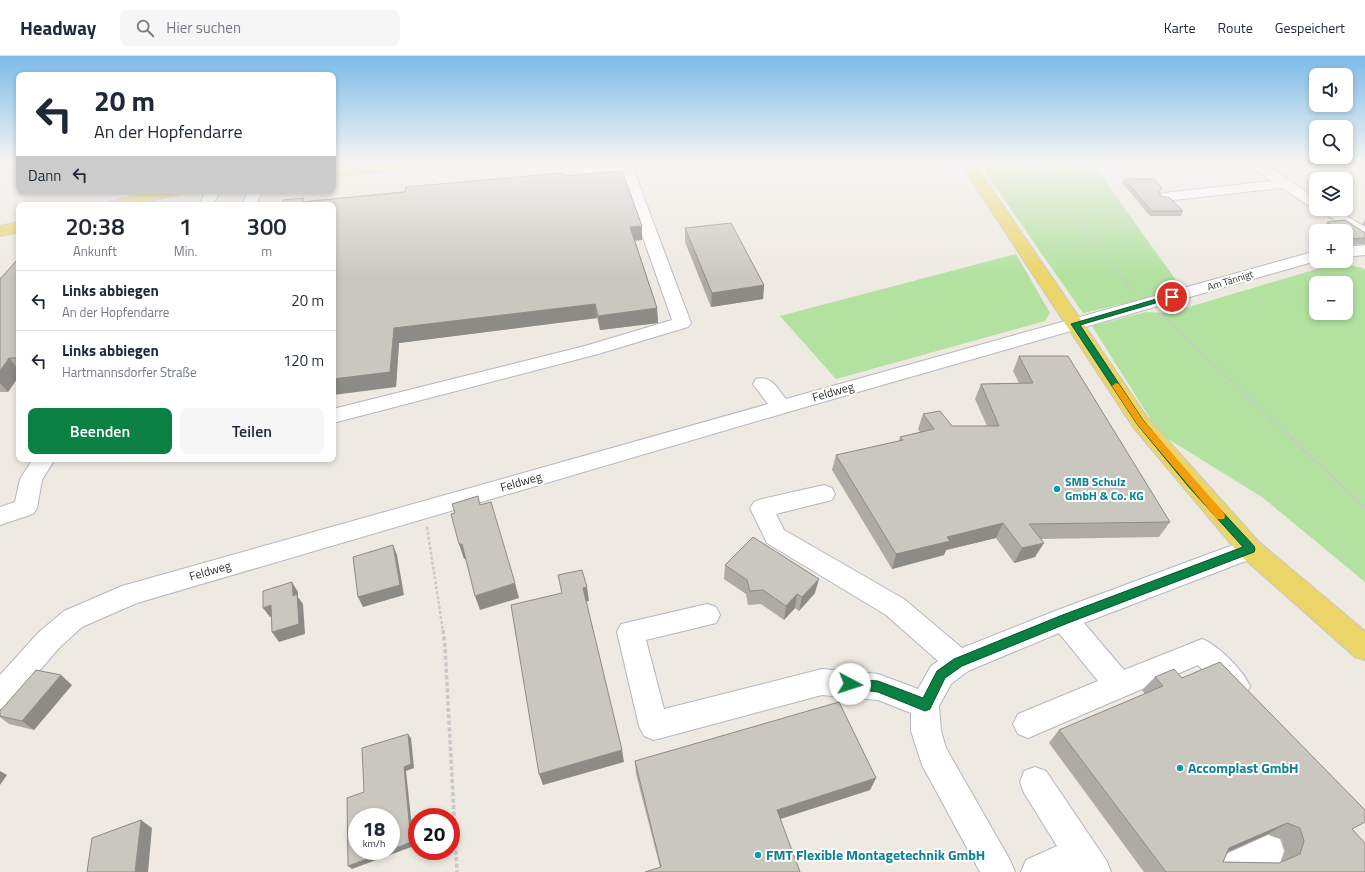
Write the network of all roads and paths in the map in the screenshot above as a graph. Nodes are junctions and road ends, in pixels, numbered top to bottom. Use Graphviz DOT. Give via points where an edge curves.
graph roads {
  1 [pos="637,201"];
  2 [pos="993,201"];
  3 [pos="1067,201"];
  4 [pos="1336,216"];
  5 [pos="16,227"];
  6 [pos="0,231"];
  7 [pos="1365,234"];
  8 [pos="1365,250"];
  9 [pos="1353,251"];
  10 [pos="1309,258"];
  11 [pos="1143,305"];
  12 [pos="1075,324"];
  13 [pos="763,384"];
  14 [pos="781,407"];
  15 [pos="336,415"];
  16 [pos="42,462"];
  17 [pos="824,494"];
  18 [pos="1365,508"];
  19 [pos="424,509"];
  20 [pos="0,516"];
  21 [pos="1250,549"];
  22 [pos="707,615"];
  23 [pos="1064,620"];
  24 [pos="1365,648"];
  25 [pos="958,662"];
  26 [pos="1119,685"];
  27 [pos="0,696"];
  28 [pos="1252,702"];
  29 [pos="925,705"];
  30 [pos="1028,724"];
  31 [pos="1035,782"];
  32 [pos="1268,851"];
  33 [pos="1087,863"];
  34 [pos="456,872"];
  35 [pos="998,872"];
  36 [pos="1038,872"];
  37 [pos="1225,872"];
  1 -- 15 [label="street" via="682,323 590,350"];
  2 -- 12 [label="main road"];
  3 -- 11 [label="path" via="1084,229"];
  4 -- 7 [label="street"];
  5 -- 6 [label="main road"];
  8 -- 9 [label="street"];
  10 -- 11 [label="street, Am Tännigt"];
  11 -- 12 [label="street, Am Tännigt"];
  11 -- 18 [label="path" via="1166,318"];
  12 -- 14 [label="street, Feldweg"];
  12 -- 21 [label="main road" via="1140,422"];
  13 -- 14 [label="street"];
  14 -- 19 [label="street, Feldweg"];
  16 -- 20 [label="street" via="32,479 25,508"];
  17 -- 25 [label="street" via="762,508 775,536 895,607"];
  19 -- 27 [label="street, Feldweg" via="131,594 72,619 49,640"];
  19 -- 34 [label="path" via="445,646"];
  21 -- 23 [label="street"];
  21 -- 24 [label="main road"];
  22 -- 29 [label="street" via="630,632 654,726 822,682 878,687"];
  23 -- 25 [label="street"];
  23 -- 26 [label="street"];
  25 -- 29 [label="street" via="941,675"];
  26 -- 28 [label="street" via="1202,651"];
  26 -- 30 [label="street"];
  29 -- 35 [label="street" via="926,731 933,754"];
  31 -- 33 [label="street"];
  32 -- 37 [label="street"];
  33 -- 36 [label="street"];
}
